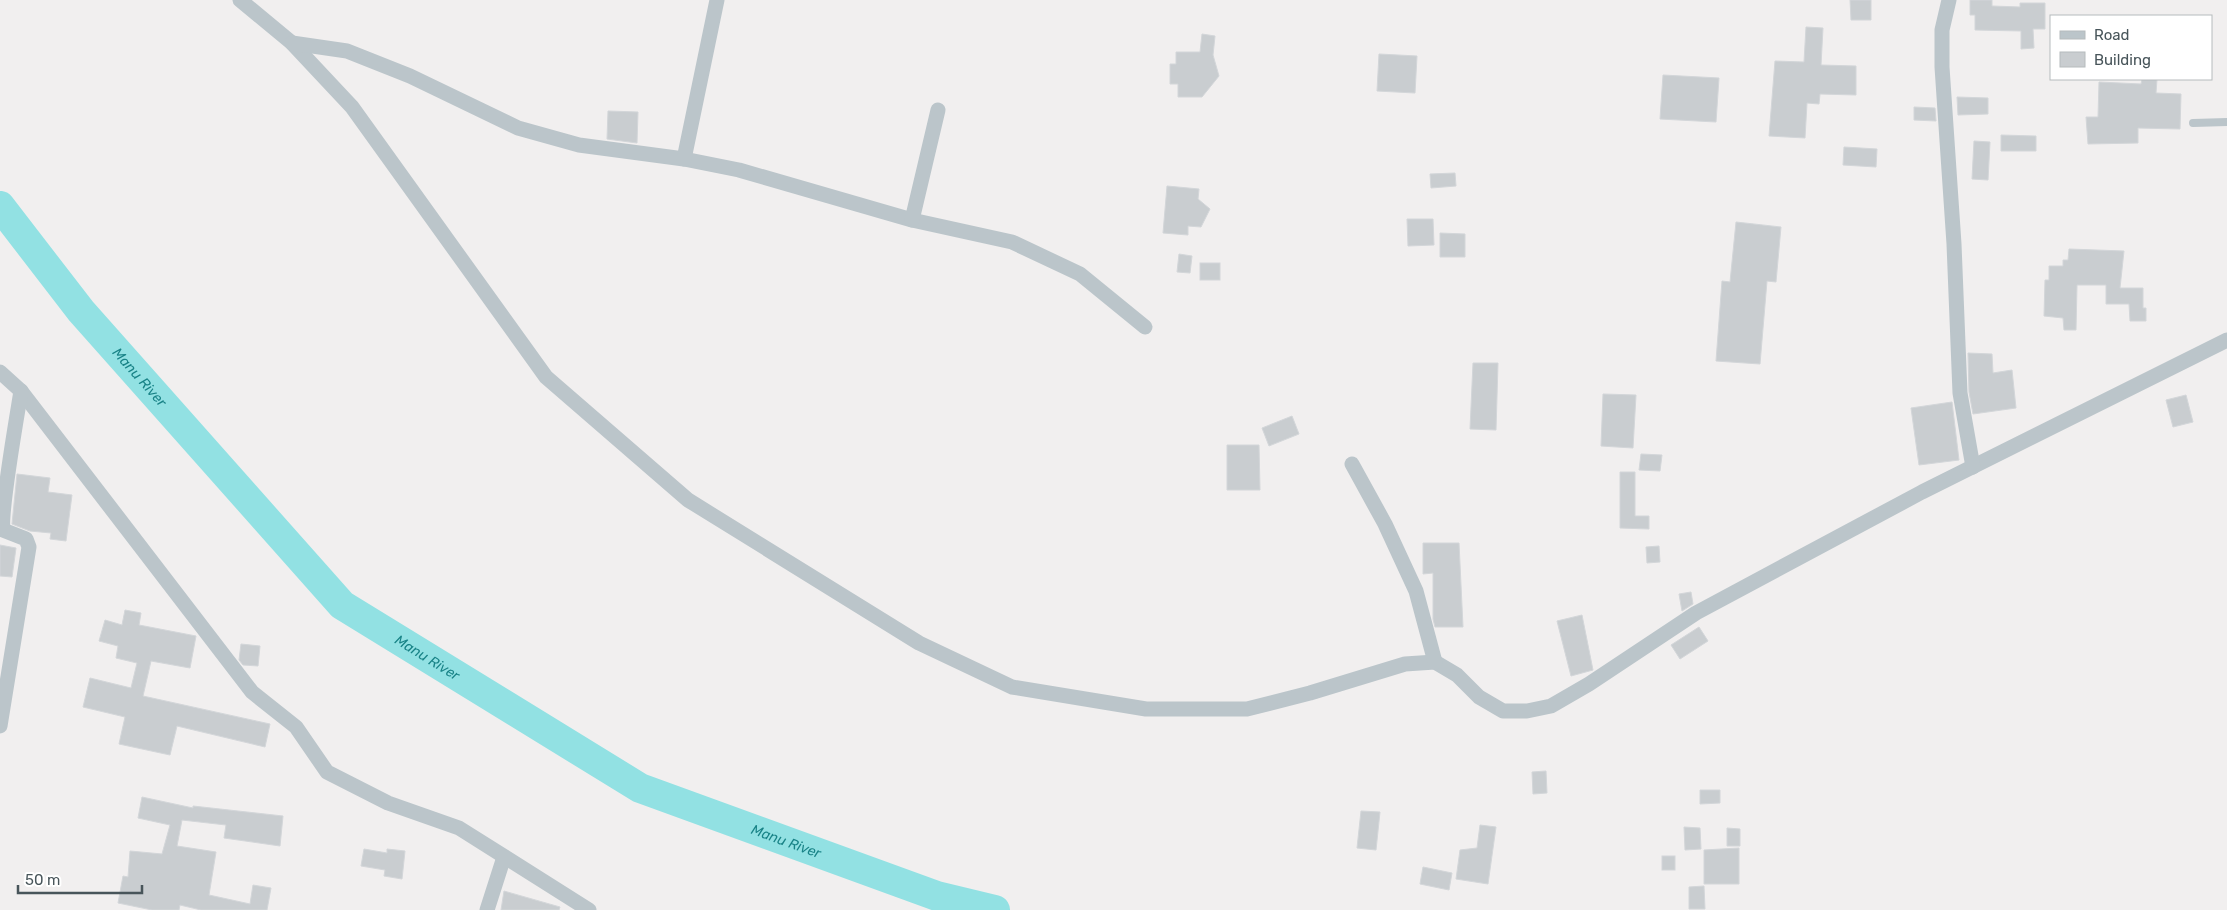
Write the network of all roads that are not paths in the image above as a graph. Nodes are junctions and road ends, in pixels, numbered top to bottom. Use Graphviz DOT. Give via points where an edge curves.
graph roads {
  1 [pos="240,0"];
  2 [pos="717,0"];
  3 [pos="1949,0"];
  4 [pos="292,43"];
  5 [pos="938,110"];
  6 [pos="2227,122"];
  7 [pos="2193,123"];
  8 [pos="684,159"];
  9 [pos="912,220"];
  10 [pos="1144,327"];
  11 [pos="2227,340"];
  12 [pos="0,372"];
  13 [pos="21,391"];
  14 [pos="1352,464"];
  15 [pos="1973,467"];
  16 [pos="1435,662"];
  17 [pos="0,726"];
  18 [pos="504,857"];
  19 [pos="487,910"];
  20 [pos="590,910"];
  1 -- 4 [label="street"];
  2 -- 8 [label="street"];
  3 -- 15 [label="street" via="1942,30 1942,67 1960,393"];
  4 -- 8 [label="street" via="347,51 410,76 518,128 579,145"];
  4 -- 16 [label="street" via="352,107 546,377 688,500 919,643 1012,687 1146,709 1247,709 1405,664"];
  5 -- 9 [label="street"];
  6 -- 7 [label="lane"];
  8 -- 9 [label="street" via="739,170"];
  9 -- 10 [label="street" via="1012,242 1080,274"];
  11 -- 15 [label="street"];
  12 -- 13 [label="street"];
  13 -- 17 [label="street" via="0,521 3,530 26,539 29,547"];
  13 -- 18 [label="street" via="252,692 296,727 327,772 388,803 459,828"];
  14 -- 16 [label="street" via="1416,591"];
  15 -- 16 [label="street" via="1696,613 1552,706 1504,711 1479,697 1457,675"];
  18 -- 19 [label="street"];
  18 -- 20 [label="street"];
}
